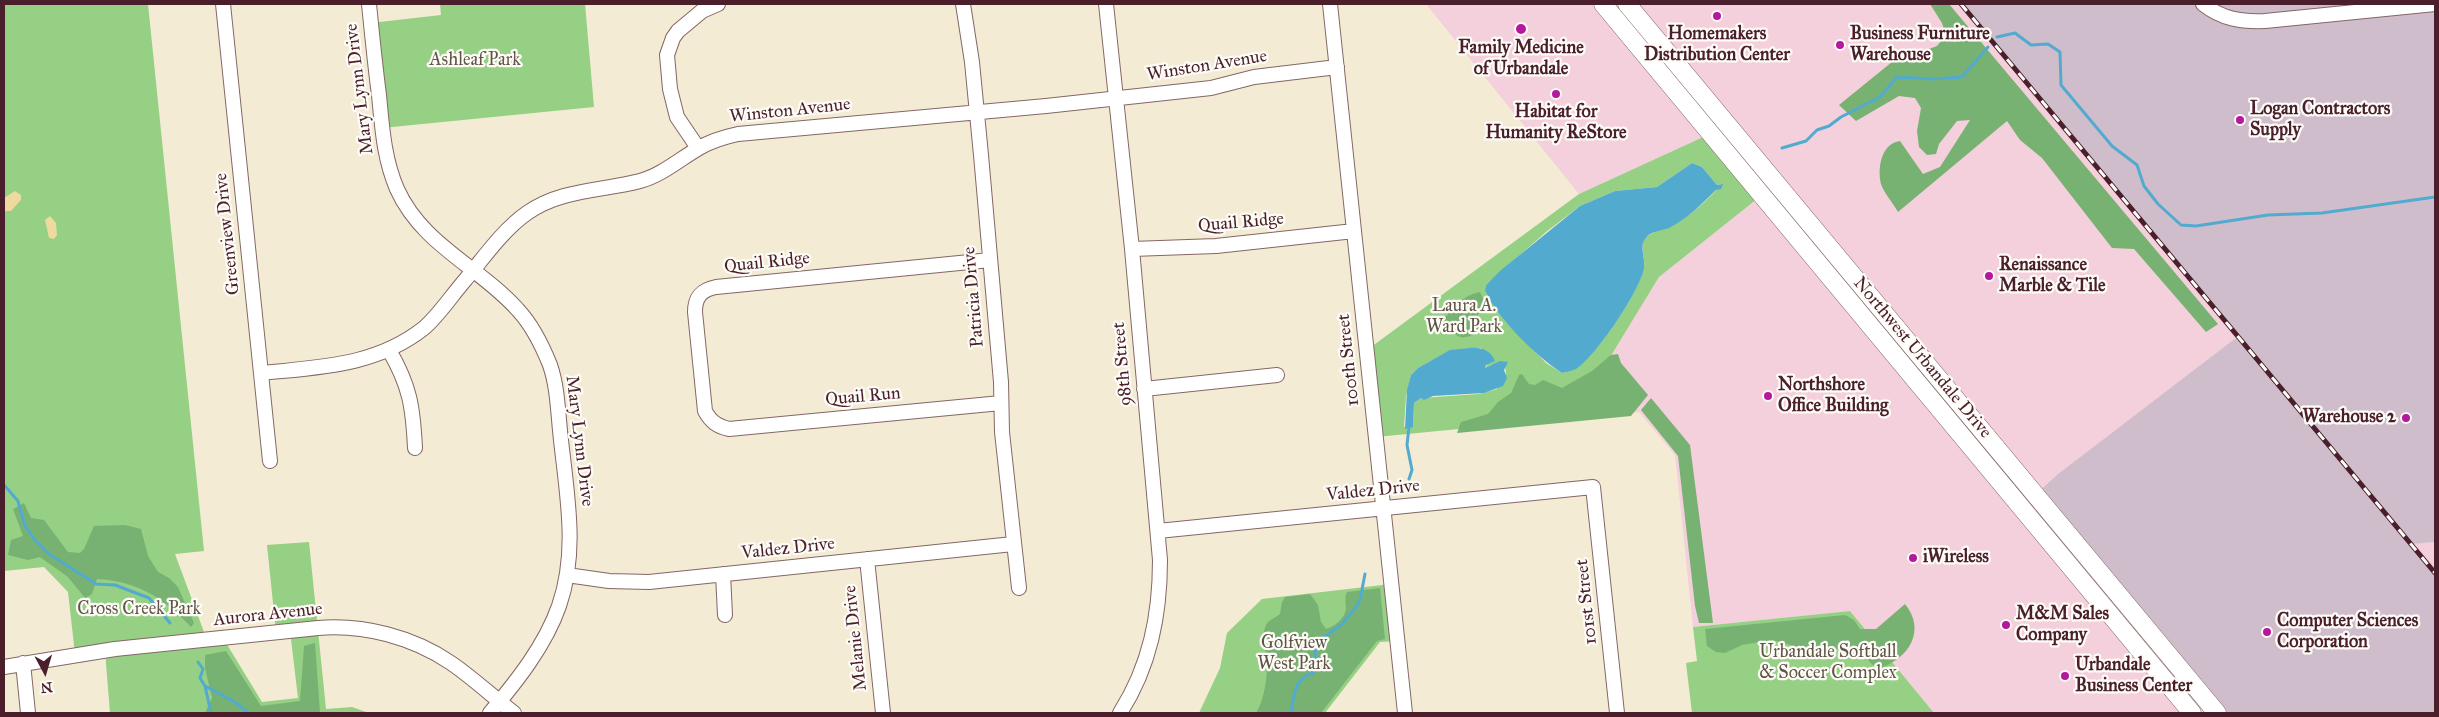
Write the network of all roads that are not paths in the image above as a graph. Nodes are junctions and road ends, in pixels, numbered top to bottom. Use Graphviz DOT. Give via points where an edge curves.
graph roads {
  1 [pos="223,4"];
  2 [pos="369,4"];
  3 [pos="718,4"];
  4 [pos="963,4"];
  5 [pos="1106,4"];
  6 [pos="1330,4"];
  7 [pos="1603,4"];
  8 [pos="1627,4"];
  9 [pos="2435,4"];
  10 [pos="2207,7"];
  11 [pos="1337,67"];
  12 [pos="1116,98"];
  13 [pos="977,112"];
  14 [pos="698,148"];
  15 [pos="1354,231"];
  16 [pos="1132,249"];
  17 [pos="990,260"];
  18 [pos="472,272"];
  19 [pos="389,350"];
  20 [pos="262,372"];
  21 [pos="1277,375"];
  22 [pos="1144,389"];
  23 [pos="1001,403"];
  24 [pos="729,429"];
  25 [pos="415,448"];
  26 [pos="270,460"];
  27 [pos="1593,487"];
  28 [pos="1383,508"];
  29 [pos="1158,531"];
  30 [pos="1013,544"];
  31 [pos="867,559"];
  32 [pos="723,574"];
  33 [pos="567,575"];
  34 [pos="1019,588"];
  35 [pos="725,615"];
  36 [pos="23,663"];
  37 [pos="4,667"];
  38 [pos="499,702"];
  39 [pos="28,713"];
  40 [pos="490,713"];
  41 [pos="514,713"];
  42 [pos="883,713"];
  43 [pos="1120,713"];
  44 [pos="1405,713"];
  45 [pos="1618,713"];
  46 [pos="2192,713"];
  47 [pos="2217,713"];
  1 -- 20 [label="street, Greenview Drive"];
  2 -- 18 [label="street, Mary Lynn Drive" via="385,152 398,190 415,218"];
  3 -- 14 [label="street" via="685,24 668,48 670,89 677,116"];
  4 -- 13 [label="street, Patricia Drive"];
  5 -- 12 [label="street, 98th Street"];
  6 -- 11 [label="street, 100th Street"];
  7 -- 46 [label="main road, Northwest Urbandale Drive"];
  8 -- 47 [label="main road, Northwest Urbandale Drive"];
  9 -- 10 [label="street" via="2243,22"];
  11 -- 12 [label="street, Winston Avenue" via="1254,77 1211,88"];
  11 -- 15 [label="street, 100th Street"];
  12 -- 13 [label="street, Winston Avenue"];
  12 -- 16 [label="street, 98th Street"];
  13 -- 14 [label="street, Winston Avenue" via="738,134 719,138"];
  13 -- 17 [label="street, Patricia Drive"];
  14 -- 18 [label="street, Winston Avenue" via="640,181 553,199 529,212 507,229"];
  15 -- 16 [label="street, Quail Ridge" via="1216,246"];
  15 -- 28 [label="street, 100th Street"];
  16 -- 22 [label="street, 98th Street"];
  17 -- 23 [label="street, Patricia Drive"];
  17 -- 24 [label="street, Quail Ridge" via="707,289 695,304 705,411 716,424"];
  18 -- 19 [label="street, Winston Avenue" via="425,327"];
  18 -- 33 [label="street, Mary Lynn Drive" via="518,310 537,336 550,366 570,523"];
  19 -- 20 [label="street, Winston Avenue" via="353,362"];
  19 -- 25 [label="street" via="407,386"];
  20 -- 26 [label="street, Greenview Drive"];
  21 -- 22 [label="street"];
  22 -- 29 [label="street, 98th Street"];
  23 -- 24 [label="street, Quail Run"];
  23 -- 30 [label="street, Patricia Drive"];
  27 -- 28 [label="street, Valdez Drive"];
  27 -- 45 [label="street, 101st Street"];
  28 -- 29 [label="street, Valdez Drive"];
  28 -- 44 [label="street, 100th Street"];
  29 -- 43 [label="street, 98th Street" via="1160,590 1155,628 1139,679"];
  30 -- 31 [label="street, Valdez Drive"];
  30 -- 34 [label="street, Patricia Drive"];
  31 -- 32 [label="street, Valdez Drive"];
  31 -- 42 [label="street, Melanie Drive"];
  32 -- 33 [label="street, Valdez Drive" via="649,582"];
  32 -- 35 [label="street"];
  33 -- 38 [label="street, Mary Lynn Drive" via="551,626"];
  36 -- 37 [label="street, Aurora Avenue"];
  36 -- 38 [label="street, Aurora Avenue" via="68,655 324,627 366,630 430,651 468,675"];
  36 -- 39 [label="street"];
  38 -- 40 [label="street, Mary Lynn Drive"];
  38 -- 41 [label="street, Aurora Avenue"];
}
